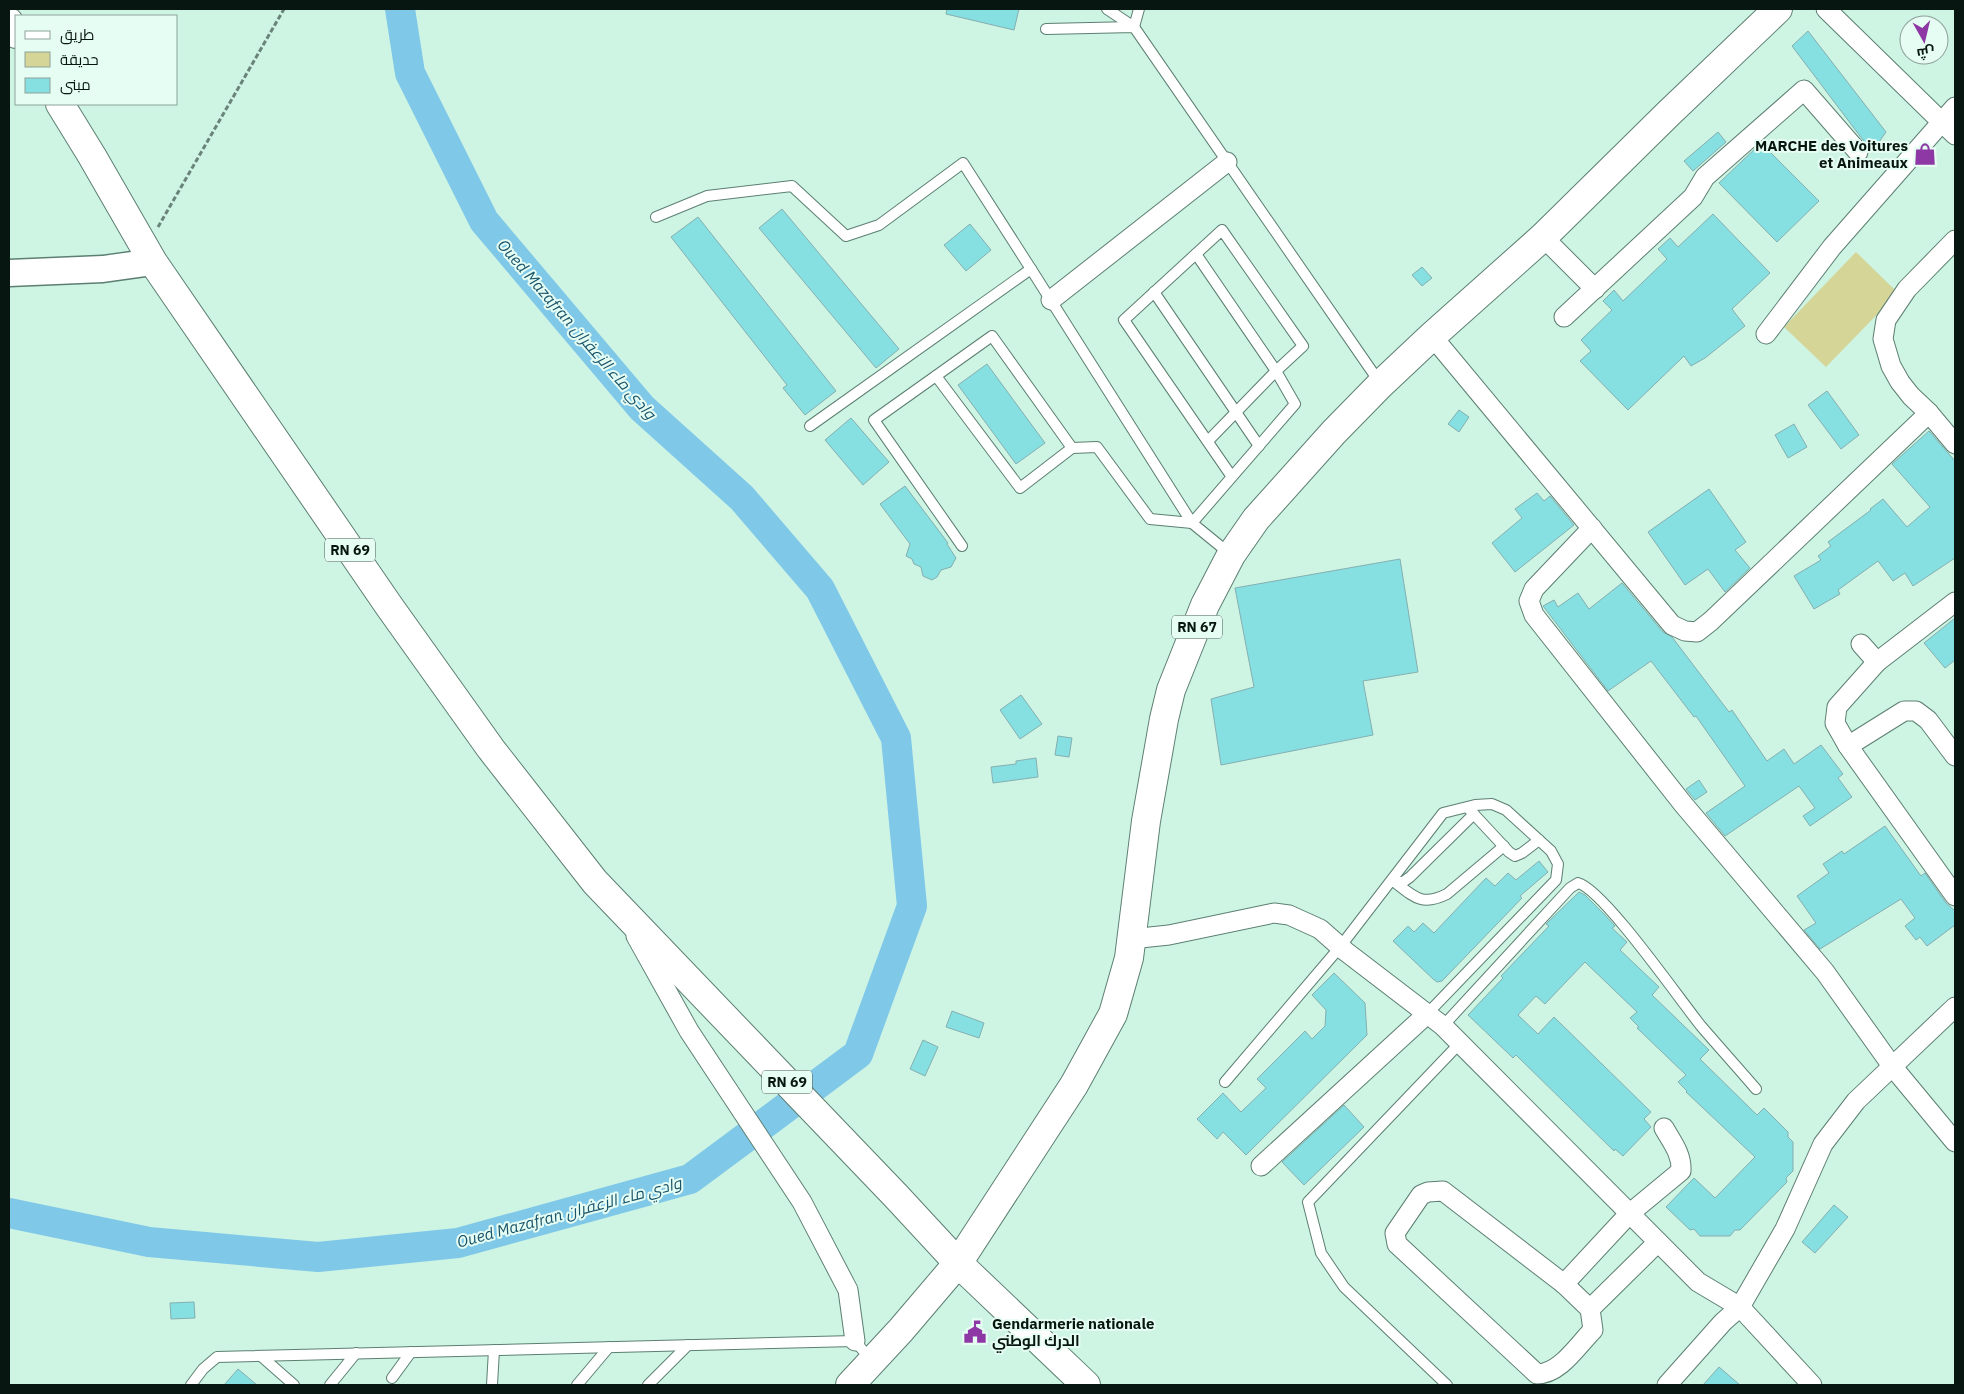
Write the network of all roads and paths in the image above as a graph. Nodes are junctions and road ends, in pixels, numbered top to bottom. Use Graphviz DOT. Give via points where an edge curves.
graph roads {
  1 [pos="284,9"];
  2 [pos="1107,9"];
  3 [pos="1139,9"];
  4 [pos="1778,9"];
  5 [pos="1826,9"];
  6 [pos="1134,27"];
  7 [pos="1046,29"];
  8 [pos="61,105"];
  9 [pos="1955,106"];
  10 [pos="1941,122"];
  11 [pos="1955,135"];
  12 [pos="1858,152"];
  13 [pos="1227,162"];
  14 [pos="656,217"];
  15 [pos="1543,237"];
  16 [pos="1955,240"];
  17 [pos="1196,254"];
  18 [pos="149,255"];
  19 [pos="1032,269"];
  20 [pos="9,273"];
  21 [pos="1595,289"];
  22 [pos="1154,292"];
  23 [pos="1052,300"];
  24 [pos="1564,317"];
  25 [pos="1766,334"];
  26 [pos="1432,336"];
  27 [pos="1276,371"];
  28 [pos="936,376"];
  29 [pos="1381,384"];
  30 [pos="1236,412"];
  31 [pos="1929,413"];
  32 [pos="810,426"];
  33 [pos="1208,441"];
  34 [pos="1955,444"];
  35 [pos="1259,446"];
  36 [pos="1072,448"];
  37 [pos="1232,477"];
  38 [pos="1192,523"];
  39 [pos="1592,528"];
  40 [pos="962,546"];
  41 [pos="1231,555"];
  42 [pos="1955,602"];
  43 [pos="1861,644"];
  44 [pos="1876,662"];
  45 [pos="1951,745"];
  46 [pos="1848,746"];
  47 [pos="1471,811"];
  48 [pos="1539,840"];
  49 [pos="1504,846"];
  50 [pos="1393,882"];
  51 [pos="1955,896"];
  52 [pos="620,908"];
  53 [pos="1131,939"];
  54 [pos="1340,947"];
  55 [pos="1955,1007"];
  56 [pos="1427,1014"];
  57 [pos="1443,1026"];
  58 [pos="1460,1044"];
  59 [pos="1892,1066"];
  60 [pos="1225,1082"];
  61 [pos="1756,1089"];
  62 [pos="1664,1128"];
  63 [pos="1955,1142"];
  64 [pos="1261,1166"];
  65 [pos="1629,1214"];
  66 [pos="1658,1242"];
  67 [pos="958,1263"];
  68 [pos="1564,1284"];
  69 [pos="1740,1307"];
  70 [pos="1590,1309"];
  71 [pos="688,1345"];
  72 [pos="609,1347"];
  73 [pos="494,1350"];
  74 [pos="863,1351"];
  75 [pos="411,1352"];
  76 [pos="356,1354"];
  77 [pos="260,1356"];
  78 [pos="392,1378"];
  79 [pos="191,1385"];
  80 [pos="294,1385"];
  81 [pos="330,1385"];
  82 [pos="492,1385"];
  83 [pos="577,1385"];
  84 [pos="648,1385"];
  85 [pos="850,1385"];
  86 [pos="1086,1385"];
  87 [pos="1447,1385"];
  88 [pos="1667,1385"];
  89 [pos="1812,1385"];
  1 -- 18 [label="path"];
  2 -- 6 [label="lane"];
  3 -- 6 [label="lane"];
  4 -- 15 [label="main road, RN 67" via="1668,112"];
  5 -- 10 [label="street"];
  6 -- 7 [label="lane"];
  6 -- 13 [label="lane"];
  8 -- 18 [label="main road, RN 69"];
  9 -- 10 [label="street"];
  10 -- 11 [label="street"];
  10 -- 25 [label="street" via="1832,247"];
  12 -- 21 [label="street" via="1804,90 1705,177 1693,197"];
  13 -- 23 [label="street"];
  13 -- 29 [label="lane"];
  14 -- 19 [label="lane" via="706,196 792,186 846,236 879,225 964,163"];
  15 -- 21 [label="street"];
  15 -- 26 [label="main road, RN 67"];
  16 -- 31 [label="street" via="1906,289 1886,320 1883,339 1900,382"];
  17 -- 22 [label="lane"];
  17 -- 27 [label="lane"];
  17 -- 27 [label="lane" via="1222,230 1303,346"];
  18 -- 20 [label="main road" via="108,268"];
  18 -- 52 [label="main road, RN 69" via="491,749 590,875"];
  19 -- 23 [label="lane"];
  19 -- 32 [label="lane"];
  21 -- 24 [label="street"];
  22 -- 30 [label="lane"];
  22 -- 33 [label="lane" via="1124,320"];
  23 -- 38 [label="lane"];
  26 -- 29 [label="main road, RN 67"];
  26 -- 39 [label="street"];
  27 -- 30 [label="lane"];
  27 -- 35 [label="lane" via="1295,404"];
  28 -- 36 [label="lane" via="1020,488"];
  28 -- 36 [label="lane" via="992,336"];
  28 -- 40 [label="lane" via="874,420"];
  29 -- 41 [label="main road, RN 67" via="1256,519"];
  30 -- 33 [label="lane"];
  30 -- 35 [label="lane"];
  31 -- 34 [label="street"];
  31 -- 39 [label="street" via="1697,632 1672,625"];
  33 -- 37 [label="lane"];
  35 -- 37 [label="lane"];
  36 -- 38 [label="lane" via="1097,447 1150,519"];
  37 -- 38 [label="lane"];
  38 -- 41 [label="lane"];
  39 -- 59 [label="street" via="1534,589 1529,601 1534,614 1683,804 1825,972"];
  41 -- 53 [label="main road, RN 67" via="1170,690 1146,820"];
  42 -- 44 [label="street"];
  43 -- 44 [label="street"];
  44 -- 46 [label="street" via="1836,707 1835,724"];
  45 -- 46 [label="street" via="1916,711 1904,711"];
  46 -- 51 [label="street"];
  47 -- 48 [label="lane" via="1492,804 1506,810"];
  47 -- 49 [label="lane"];
  47 -- 50 [label="lane" via="1410,877 1403,882"];
  47 -- 50 [label="lane" via="1443,813"];
  48 -- 49 [label="lane" via="1515,856"];
  48 -- 56 [label="lane" via="1551,851 1558,864 1556,880"];
  49 -- 50 [label="lane" via="1447,894 1436,899 1414,897"];
  50 -- 54 [label="lane"];
  52 -- 67 [label="main road, RN 69"];
  52 -- 74 [label="street" via="689,1031 802,1202 848,1290"];
  53 -- 54 [label="street" via="1169,935 1274,913 1302,920"];
  53 -- 67 [label="main road, RN 67" via="1113,1014 1070,1092"];
  54 -- 56 [label="street"];
  54 -- 60 [label="lane"];
  55 -- 59 [label="street"];
  56 -- 57 [label="street"];
  56 -- 64 [label="street"];
  57 -- 58 [label="street"];
  57 -- 61 [label="lane" via="1570,888 1578,883 1585,884 1606,904"];
  58 -- 65 [label="street"];
  58 -- 87 [label="lane" via="1308,1202 1321,1253 1344,1287"];
  59 -- 63 [label="street"];
  59 -- 69 [label="street" via="1856,1101 1823,1144 1786,1229"];
  62 -- 65 [label="street" via="1678,1152 1680,1171"];
  65 -- 66 [label="street"];
  65 -- 68 [label="street"];
  66 -- 69 [label="street" via="1698,1282"];
  66 -- 70 [label="street"];
  67 -- 74 [label="main road, RN 67" via="901,1330"];
  67 -- 86 [label="main road, RN 69"];
  68 -- 70 [label="street"];
  68 -- 70 [label="street" via="1443,1190 1421,1195 1396,1233 1397,1244 1536,1374 1555,1370 1593,1330"];
  69 -- 88 [label="street" via="1722,1322"];
  69 -- 89 [label="street"];
  71 -- 72 [label="lane"];
  71 -- 74 [label="lane"];
  71 -- 84 [label="lane"];
  72 -- 73 [label="lane"];
  72 -- 83 [label="lane"];
  73 -- 75 [label="lane"];
  73 -- 82 [label="lane"];
  74 -- 85 [label="main road, RN 67"];
  75 -- 76 [label="lane"];
  75 -- 78 [label="lane"];
  76 -- 77 [label="lane"];
  76 -- 81 [label="lane"];
  77 -- 79 [label="lane" via="217,1357 202,1369"];
  77 -- 80 [label="lane"];
}
